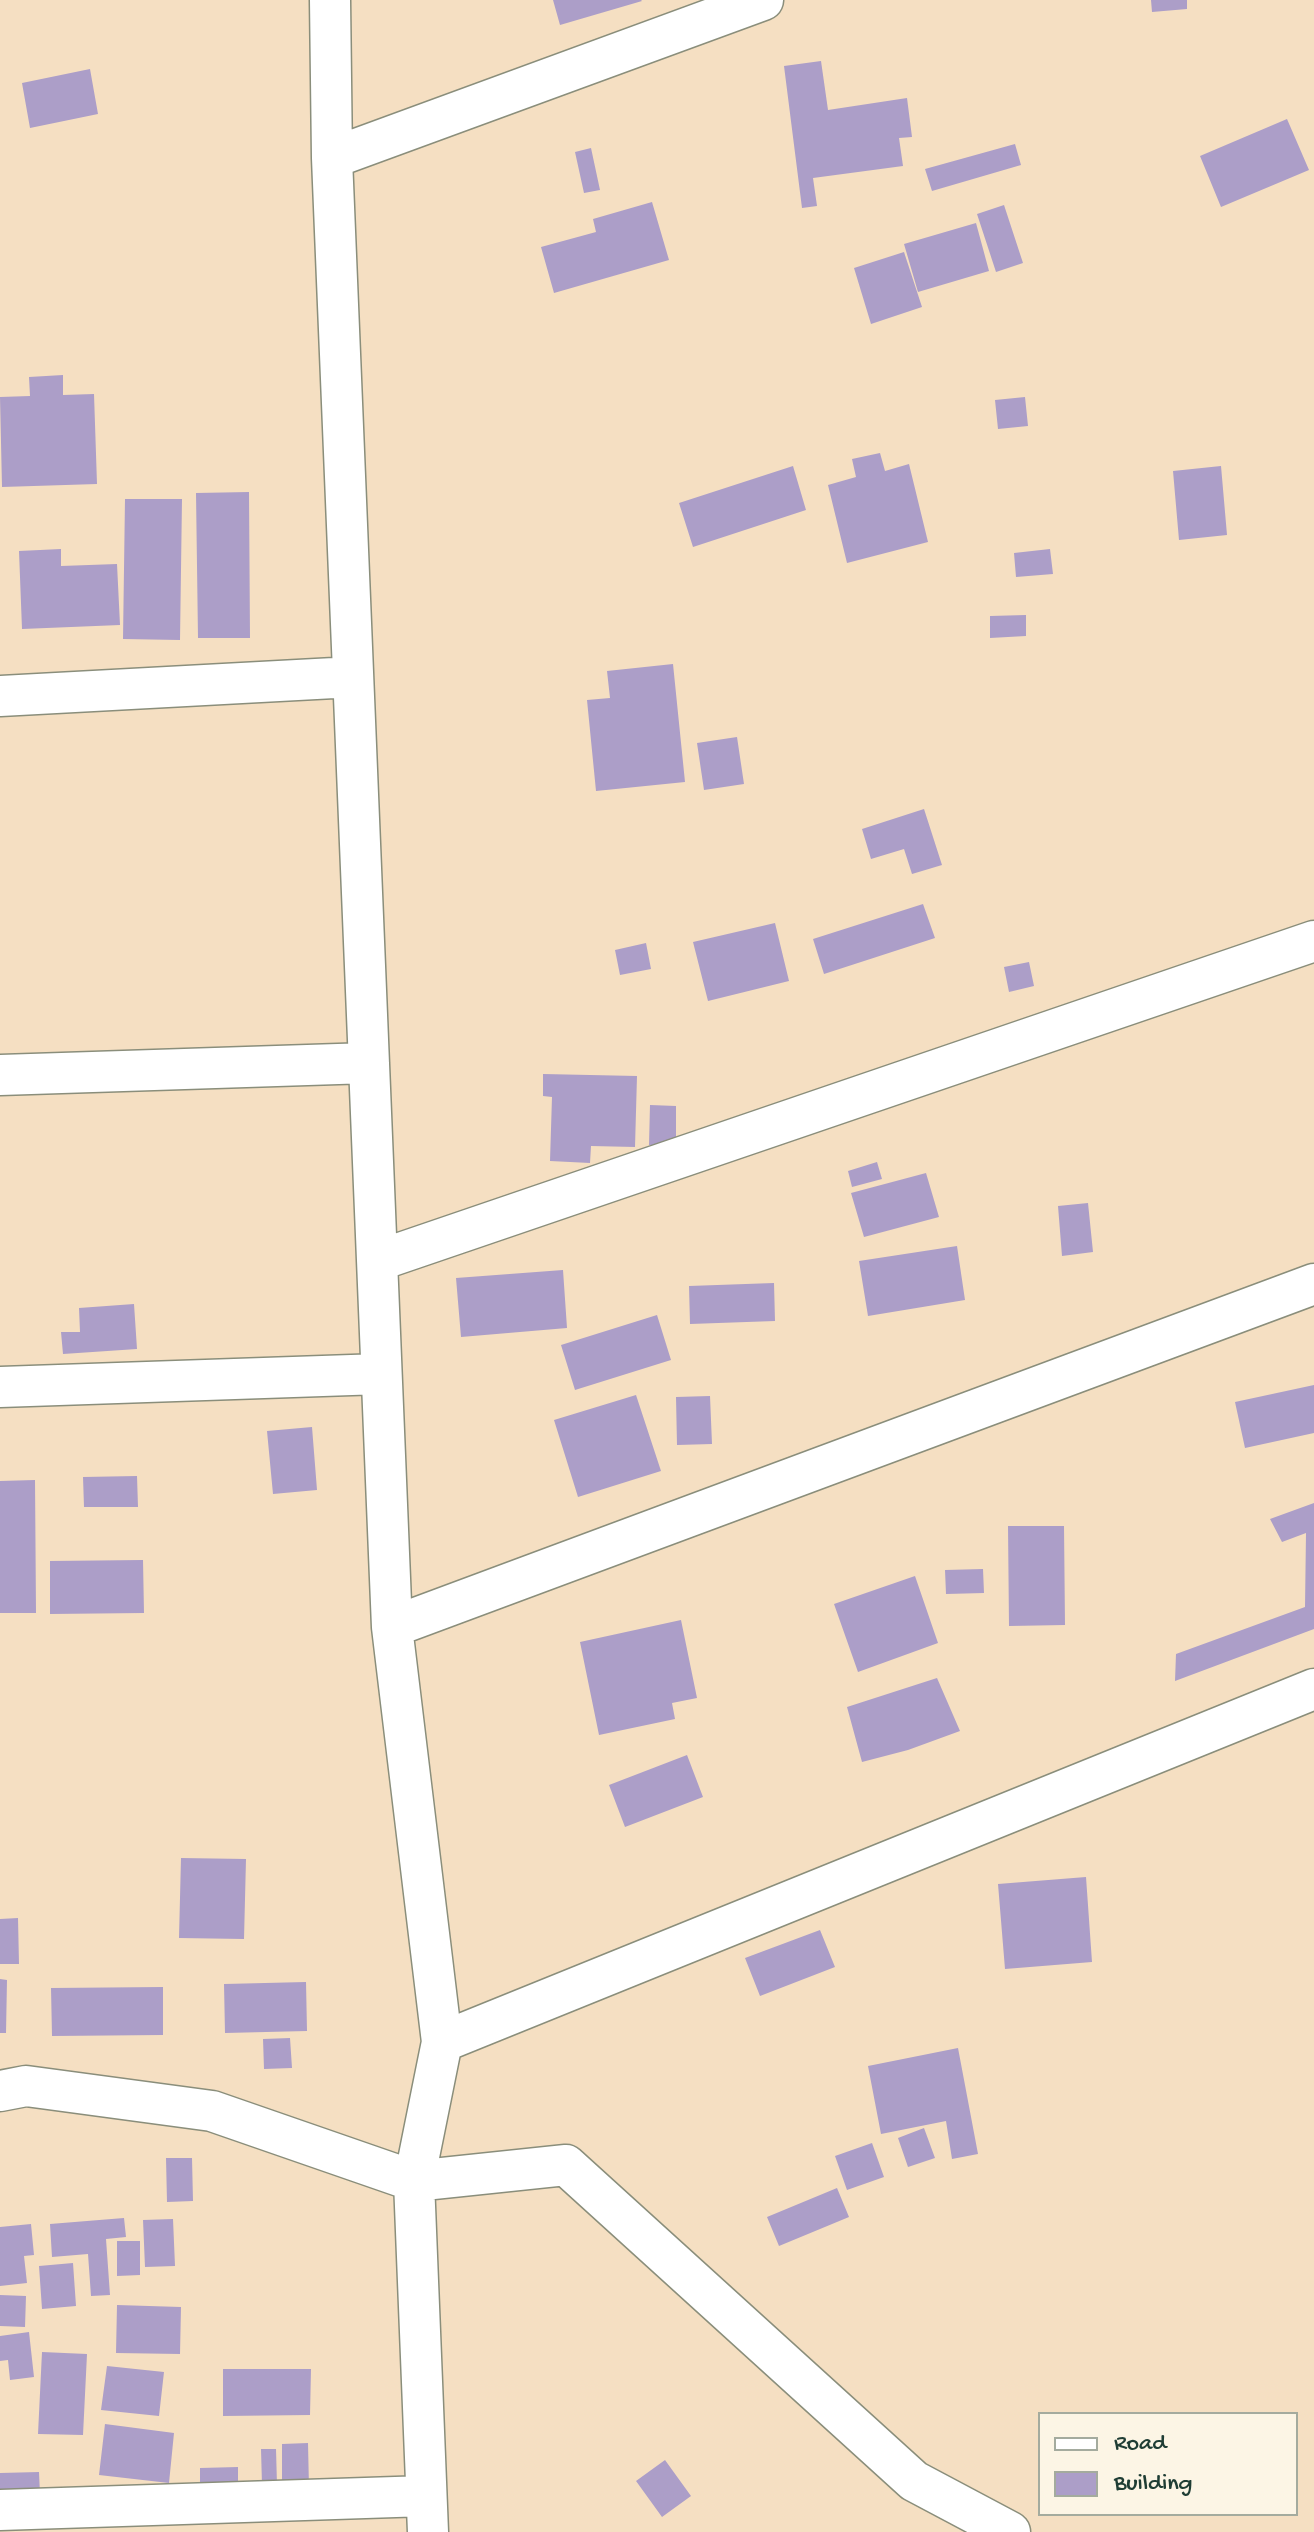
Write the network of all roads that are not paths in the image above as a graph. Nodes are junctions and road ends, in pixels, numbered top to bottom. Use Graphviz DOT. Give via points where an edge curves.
graph roads {
  1 [pos="330,0"];
  2 [pos="763,0"];
  3 [pos="332,158"];
  4 [pos="353,677"];
  5 [pos="0,696"];
  6 [pos="1314,941"];
  7 [pos="369,1063"];
  8 [pos="0,1075"];
  9 [pos="377,1261"];
  10 [pos="1314,1284"];
  11 [pos="381,1374"];
  12 [pos="0,1387"];
  13 [pos="392,1627"];
  14 [pos="1314,1689"];
  15 [pos="442,2042"];
  16 [pos="0,2091"];
  17 [pos="414,2181"];
  18 [pos="0,2510"];
  19 [pos="427,2514"];
  20 [pos="1010,2532"];
  1 -- 3 [label="street"];
  2 -- 3 [label="street"];
  3 -- 4 [label="street"];
  4 -- 5 [label="street"];
  4 -- 7 [label="street"];
  6 -- 9 [label="street"];
  7 -- 8 [label="street"];
  7 -- 9 [label="street"];
  9 -- 11 [label="street"];
  10 -- 13 [label="street"];
  11 -- 12 [label="street"];
  11 -- 13 [label="street"];
  13 -- 15 [label="street"];
  14 -- 15 [label="street"];
  15 -- 17 [label="street"];
  16 -- 17 [label="street" via="26,2086 212,2111"];
  17 -- 19 [label="street"];
  17 -- 20 [label="street" via="566,2165 914,2481"];
  18 -- 19 [label="street"];
}
